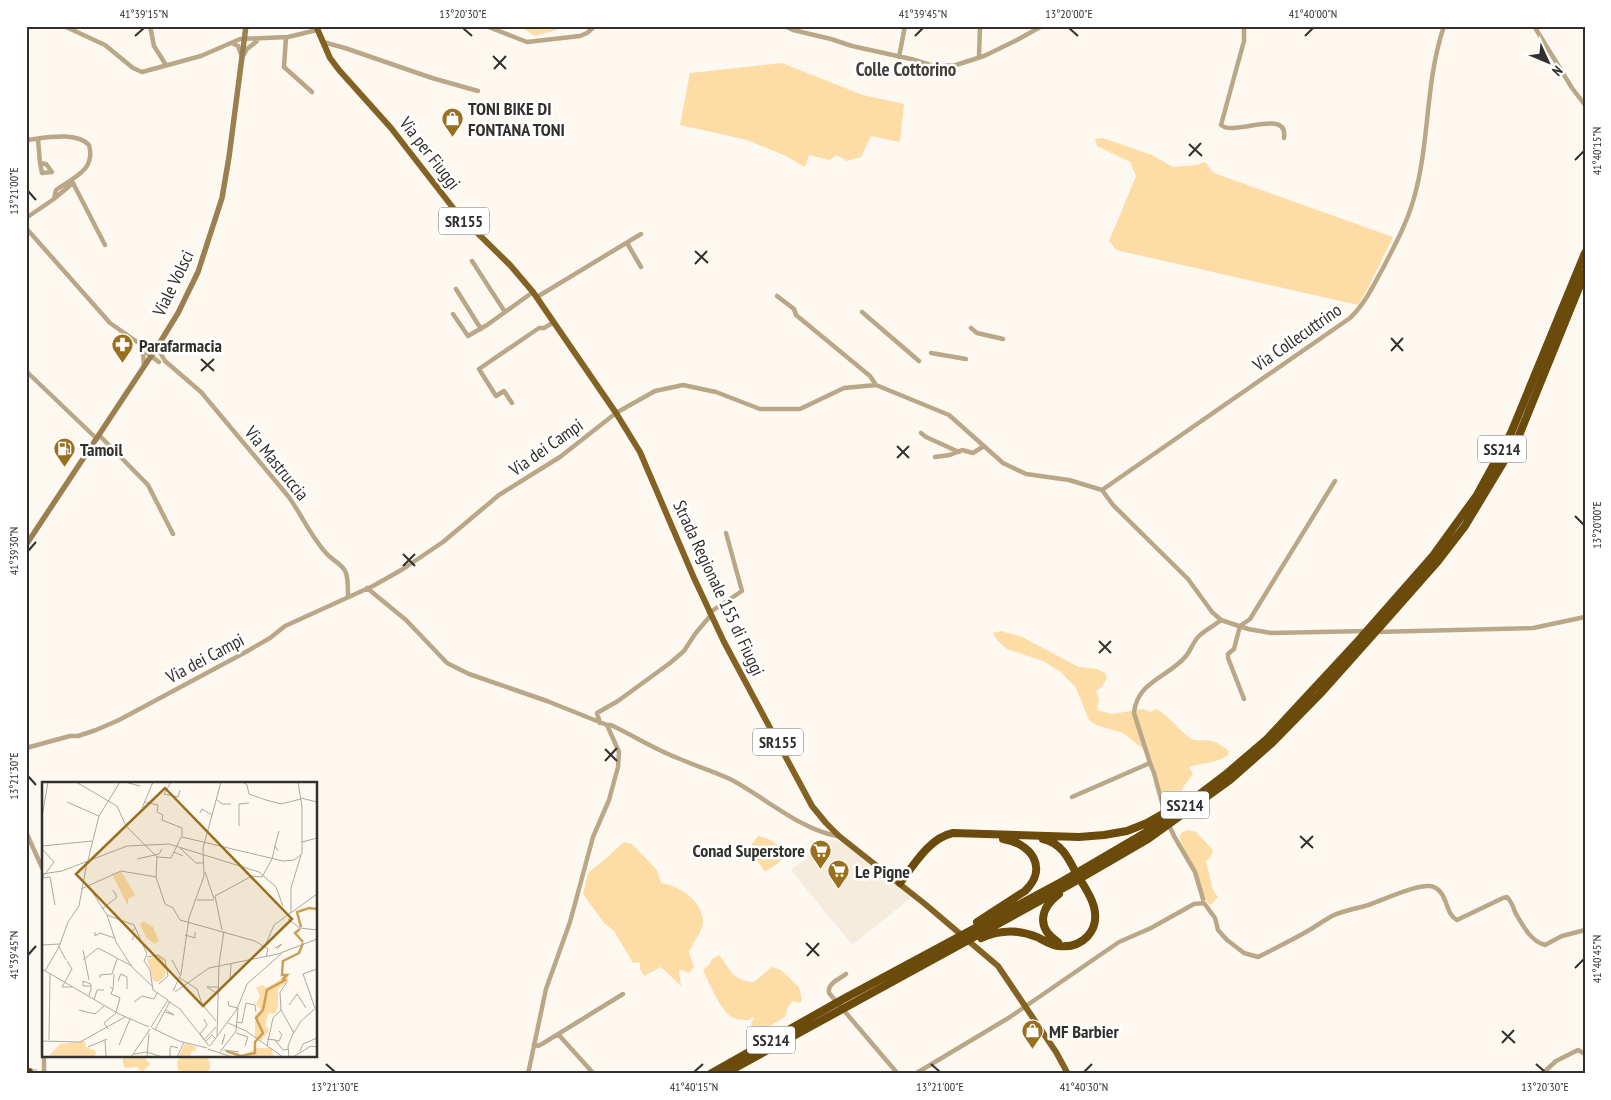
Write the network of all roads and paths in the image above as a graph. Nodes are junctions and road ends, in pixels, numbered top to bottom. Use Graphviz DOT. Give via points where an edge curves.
graph roads {
  1 [pos="64,26"];
  2 [pos="150,26"];
  3 [pos="486,26"];
  4 [pos="595,26"];
  5 [pos="786,26"];
  6 [pos="905,26"];
  7 [pos="980,26"];
  8 [pos="1042,26"];
  9 [pos="1244,26"];
  10 [pos="1444,26"];
  11 [pos="1534,26"];
  12 [pos="246,27"];
  13 [pos="317,28"];
  14 [pos="286,37"];
  15 [pos="245,40"];
  16 [pos="255,40"];
  17 [pos="323,42"];
  18 [pos="230,43"];
  19 [pos="899,57"];
  20 [pos="979,57"];
  21 [pos="242,58"];
  22 [pos="166,65"];
  23 [pos="478,91"];
  24 [pos="312,92"];
  25 [pos="1585,104"];
  26 [pos="1284,138"];
  27 [pos="38,139"];
  28 [pos="26,140"];
  29 [pos="40,164"];
  30 [pos="54,199"];
  31 [pos="26,218"];
  32 [pos="26,228"];
  33 [pos="641,234"];
  34 [pos="627,243"];
  35 [pos="105,245"];
  36 [pos="1585,253"];
  37 [pos="472,261"];
  38 [pos="641,267"];
  39 [pos="1585,273"];
  40 [pos="456,289"];
  41 [pos="535,294"];
  42 [pos="777,296"];
  43 [pos="505,312"];
  44 [pos="862,312"];
  45 [pos="453,314"];
  46 [pos="555,321"];
  47 [pos="971,328"];
  48 [pos="481,329"];
  49 [pos="1003,339"];
  50 [pos="159,344"];
  51 [pos="142,347"];
  52 [pos="931,353"];
  53 [pos="152,355"];
  54 [pos="966,359"];
  55 [pos="161,360"];
  56 [pos="919,361"];
  57 [pos="143,368"];
  58 [pos="26,371"];
  59 [pos="876,385"];
  60 [pos="512,403"];
  61 [pos="616,413"];
  62 [pos="920,433"];
  63 [pos="98,437"];
  64 [pos="984,446"];
  65 [pos="959,452"];
  66 [pos="935,457"];
  67 [pos="1335,481"];
  68 [pos="1102,490"];
  69 [pos="726,533"];
  70 [pos="173,534"];
  71 [pos="26,545"];
  72 [pos="368,588"];
  73 [pos="348,596"];
  74 [pos="710,614"];
  75 [pos="1585,617"];
  76 [pos="1221,620"];
  77 [pos="1240,626"];
  78 [pos="1363,641"];
  79 [pos="1244,699"];
  80 [pos="1292,718"];
  81 [pos="600,723"];
  82 [pos="606,725"];
  83 [pos="26,748"];
  84 [pos="1150,763"];
  85 [pos="1072,797"];
  86 [pos="1190,806"];
  87 [pos="26,832"];
  88 [pos="971,834"];
  89 [pos="1015,835"];
  90 [pos="839,836"];
  91 [pos="42,868"];
  92 [pos="900,883"];
  93 [pos="1065,883"];
  94 [pos="1203,899"];
  95 [pos="1585,930"];
  96 [pos="978,931"];
  97 [pos="960,941"];
  98 [pos="1061,946"];
  99 [pos="846,974"];
  100 [pos="623,994"];
  101 [pos="1026,1006"];
  102 [pos="834,1008"];
  103 [pos="558,1034"];
  104 [pos="534,1044"];
  105 [pos="1585,1054"];
  106 [pos="44,1058"];
  107 [pos="44,1074"];
  108 [pos="528,1074"];
  109 [pos="594,1074"];
  110 [pos="710,1074"];
  111 [pos="724,1074"];
  112 [pos="898,1074"];
  113 [pos="915,1074"];
  114 [pos="1068,1074"];
  115 [pos="1542,1074"];
  1 -- 22 [label="street" via="105,45 137,71"];
  2 -- 22 [label="street" via="154,46"];
  3 -- 4 [label="street" via="526,42 580,36"];
  5 -- 19 [label="street"];
  6 -- 19 [label="street"];
  7 -- 20 [label="street"];
  8 -- 20 [label="street"];
  9 -- 26 [label="street" via="1242,48 1221,125 1228,128 1276,124 1284,128"];
  10 -- 68 [label="street, Via Collecuttrino" via="1432,70 1415,197 1405,225 1358,310"];
  11 -- 25 [label="street"];
  12 -- 15 [label="main road, Viale Volsci"];
  12 -- 16 [label="street"];
  12 -- 18 [label="street"];
  13 -- 14 [label="street"];
  13 -- 17 [label="main road, Via per Fiuggi / SR155"];
  14 -- 16 [label="street"];
  14 -- 24 [label="street" via="284,67"];
  15 -- 16 [label="street"];
  15 -- 18 [label="street"];
  15 -- 21 [label="main road, Viale Volsci"];
  16 -- 21 [label="street"];
  17 -- 23 [label="street"];
  17 -- 41 [label="main road, Via per Fiuggi / SR155" via="339,70 391,128 457,213"];
  18 -- 21 [label="street" via="238,46"];
  18 -- 22 [label="street" via="201,56"];
  19 -- 20 [label="street" via="934,66 956,65"];
  21 -- 50 [label="main road, Viale Volsci" via="222,198 198,272"];
  27 -- 28 [label="street"];
  27 -- 29 [label="street"];
  27 -- 30 [label="street" via="80,138 89,145 92,155 88,166 56,190"];
  30 -- 31 [label="street"];
  30 -- 35 [label="street" via="73,183"];
  32 -- 51 [label="street" via="110,323"];
  33 -- 34 [label="street"];
  34 -- 38 [label="street"];
  34 -- 41 [label="street"];
  36 -- 78 [label="highway, SS214" via="1524,402 1493,466 1459,521"];
  37 -- 43 [label="street"];
  39 -- 78 [label="highway, SS214" via="1518,438 1499,471 1465,526 1438,561"];
  40 -- 48 [label="street"];
  41 -- 43 [label="street"];
  41 -- 46 [label="main road, Via per Fiuggi / SR155"];
  42 -- 59 [label="street" via="870,376"];
  43 -- 48 [label="street"];
  44 -- 56 [label="street"];
  45 -- 48 [label="street" via="468,336"];
  46 -- 60 [label="street" via="539,328 480,369 496,396 504,391"];
  46 -- 61 [label="main road, Via per Fiuggi / SR155"];
  47 -- 49 [label="street" via="977,333"];
  50 -- 51 [label="street"];
  50 -- 53 [label="main road, Viale Volsci"];
  50 -- 55 [label="street"];
  51 -- 53 [label="street"];
  51 -- 57 [label="street"];
  52 -- 54 [label="street"];
  53 -- 55 [label="street"];
  53 -- 57 [label="main road, Viale Volsci"];
  55 -- 57 [label="street"];
  55 -- 73 [label="street, Via Mastruccia" via="201,392 288,496 328,555 346,573"];
  57 -- 63 [label="main road, Viale Volsci"];
  58 -- 63 [label="street"];
  59 -- 61 [label="street, Via dei Campi" via="844,388 800,410 760,410 716,392 683,386 655,391"];
  59 -- 64 [label="street, Via dei Campi" via="949,414"];
  61 -- 72 [label="street, Via dei Campi" via="560,457 499,495 443,542"];
  61 -- 74 [label="main road, Strada Regionale 155 di Fiuggi / SR155" via="640,452"];
  62 -- 65 [label="street"];
  63 -- 70 [label="street" via="148,485"];
  63 -- 71 [label="main road, Viale Volsci"];
  64 -- 65 [label="street" via="973,453"];
  64 -- 68 [label="street, Via dei Campi" via="1003,463 1026,474 1069,480"];
  65 -- 66 [label="street"];
  67 -- 77 [label="street" via="1250,620"];
  68 -- 76 [label="street" via="1188,579"];
  69 -- 74 [label="street" via="742,591"];
  72 -- 73 [label="street, Via dei Campi"];
  72 -- 81 [label="street" via="406,620 447,663"];
  73 -- 83 [label="street, Via dei Campi" via="285,626 230,662 118,720 87,733"];
  74 -- 81 [label="street" via="684,650 670,663 596,713"];
  74 -- 90 [label="main road, Strada Regionale 155 di Fiuggi / SR155" via="812,806"];
  75 -- 77 [label="street" via="1532,628 1416,632 1287,634"];
  76 -- 77 [label="street"];
  76 -- 84 [label="street" via="1200,634 1185,657 1154,680 1135,706 1134,713"];
  77 -- 79 [label="street" via="1228,658"];
  78 -- 80 [label="highway, SS214"];
  80 -- 86 [label="highway, SS214"];
  80 -- 86 [label="highway, SS214" via="1272,743 1230,780"];
  81 -- 82 [label="street"];
  82 -- 90 [label="street" via="611,724 679,759 724,776 803,823"];
  82 -- 104 [label="street" via="620,752 618,767 609,800 593,837 570,922 550,974"];
  84 -- 85 [label="street"];
  84 -- 94 [label="street" via="1166,817 1194,872"];
  86 -- 89 [label="highway" via="1183,802 1147,823 1104,835"];
  86 -- 93 [label="highway, SS214"];
  87 -- 91 [label="street"];
  88 -- 89 [label="highway"];
  88 -- 92 [label="highway" via="953,833 934,841"];
  88 -- 96 [label="highway" via="1022,844 1033,855 1036,869 1034,881 1025,891"];
  89 -- 98 [label="highway" via="1056,844 1068,858 1092,902 1095,919 1091,932 1083,942"];
  90 -- 92 [label="main road, Strada Regionale 155 di Fiuggi / SR155"];
  92 -- 101 [label="main road, Strada Regionale 155 di Fiuggi / SR155" via="991,959"];
  93 -- 96 [label="highway, SS214"];
  93 -- 98 [label="highway" via="1043,915 1047,934"];
  95 -- 101 [label="street" via="1545,945 1535,941 1527,932 1507,897 1457,920 1441,892 1430,886 1333,915 1258,957 1236,948 1218,930 1215,918 1204,903 1194,904 1119,942"];
  96 -- 97 [label="highway, SS214"];
  96 -- 97 [label="highway" via="969,943"];
  96 -- 98 [label="highway" via="1021,932"];
  97 -- 102 [label="highway, SS214"];
  99 -- 112 [label="street" via="830,985 829,992"];
  100 -- 103 [label="street"];
  101 -- 113 [label="street"];
  101 -- 114 [label="main road, SR155"];
  102 -- 110 [label="highway, SS214"];
  102 -- 111 [label="highway, SS214"];
  103 -- 104 [label="street" via="538,1046"];
  103 -- 109 [label="street"];
  104 -- 108 [label="street"];
  105 -- 115 [label="street" via="1578,1050 1556,1061"];
  106 -- 107 [label="street"];
}
